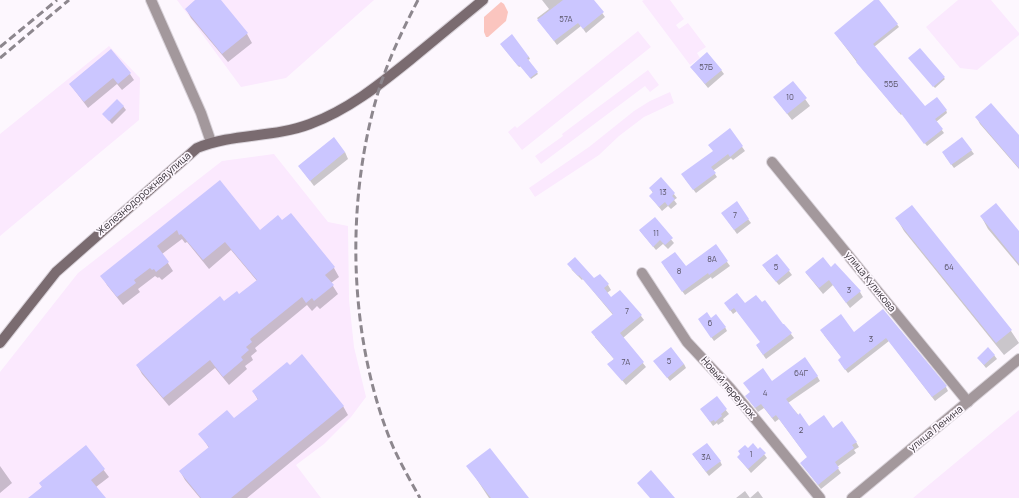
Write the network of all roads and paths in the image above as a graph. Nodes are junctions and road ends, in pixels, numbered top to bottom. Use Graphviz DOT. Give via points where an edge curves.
graph roads {
  1 [pos="151,0"];
  2 [pos="483,0"];
  3 [pos="211,142"];
  4 [pos="772,162"];
  5 [pos="642,273"];
  6 [pos="0,343"];
  7 [pos="1019,359"];
  8 [pos="968,402"];
  9 [pos="820,498"];
  10 [pos="852,498"];
  1 -- 3 [label="street" via="201,113"];
  2 -- 3 [label="main road, Железнодорожная улица" via="381,83 332,115 309,125 282,132"];
  3 -- 6 [label="main road, Железнодорожная улица" via="197,148 56,272"];
  4 -- 8 [label="street, улица Куликова"];
  5 -- 9 [label="street, Новый переулок" via="687,342 730,388"];
  7 -- 8 [label="street, улица Ленина"];
  8 -- 10 [label="street, улица Ленина"];
}
